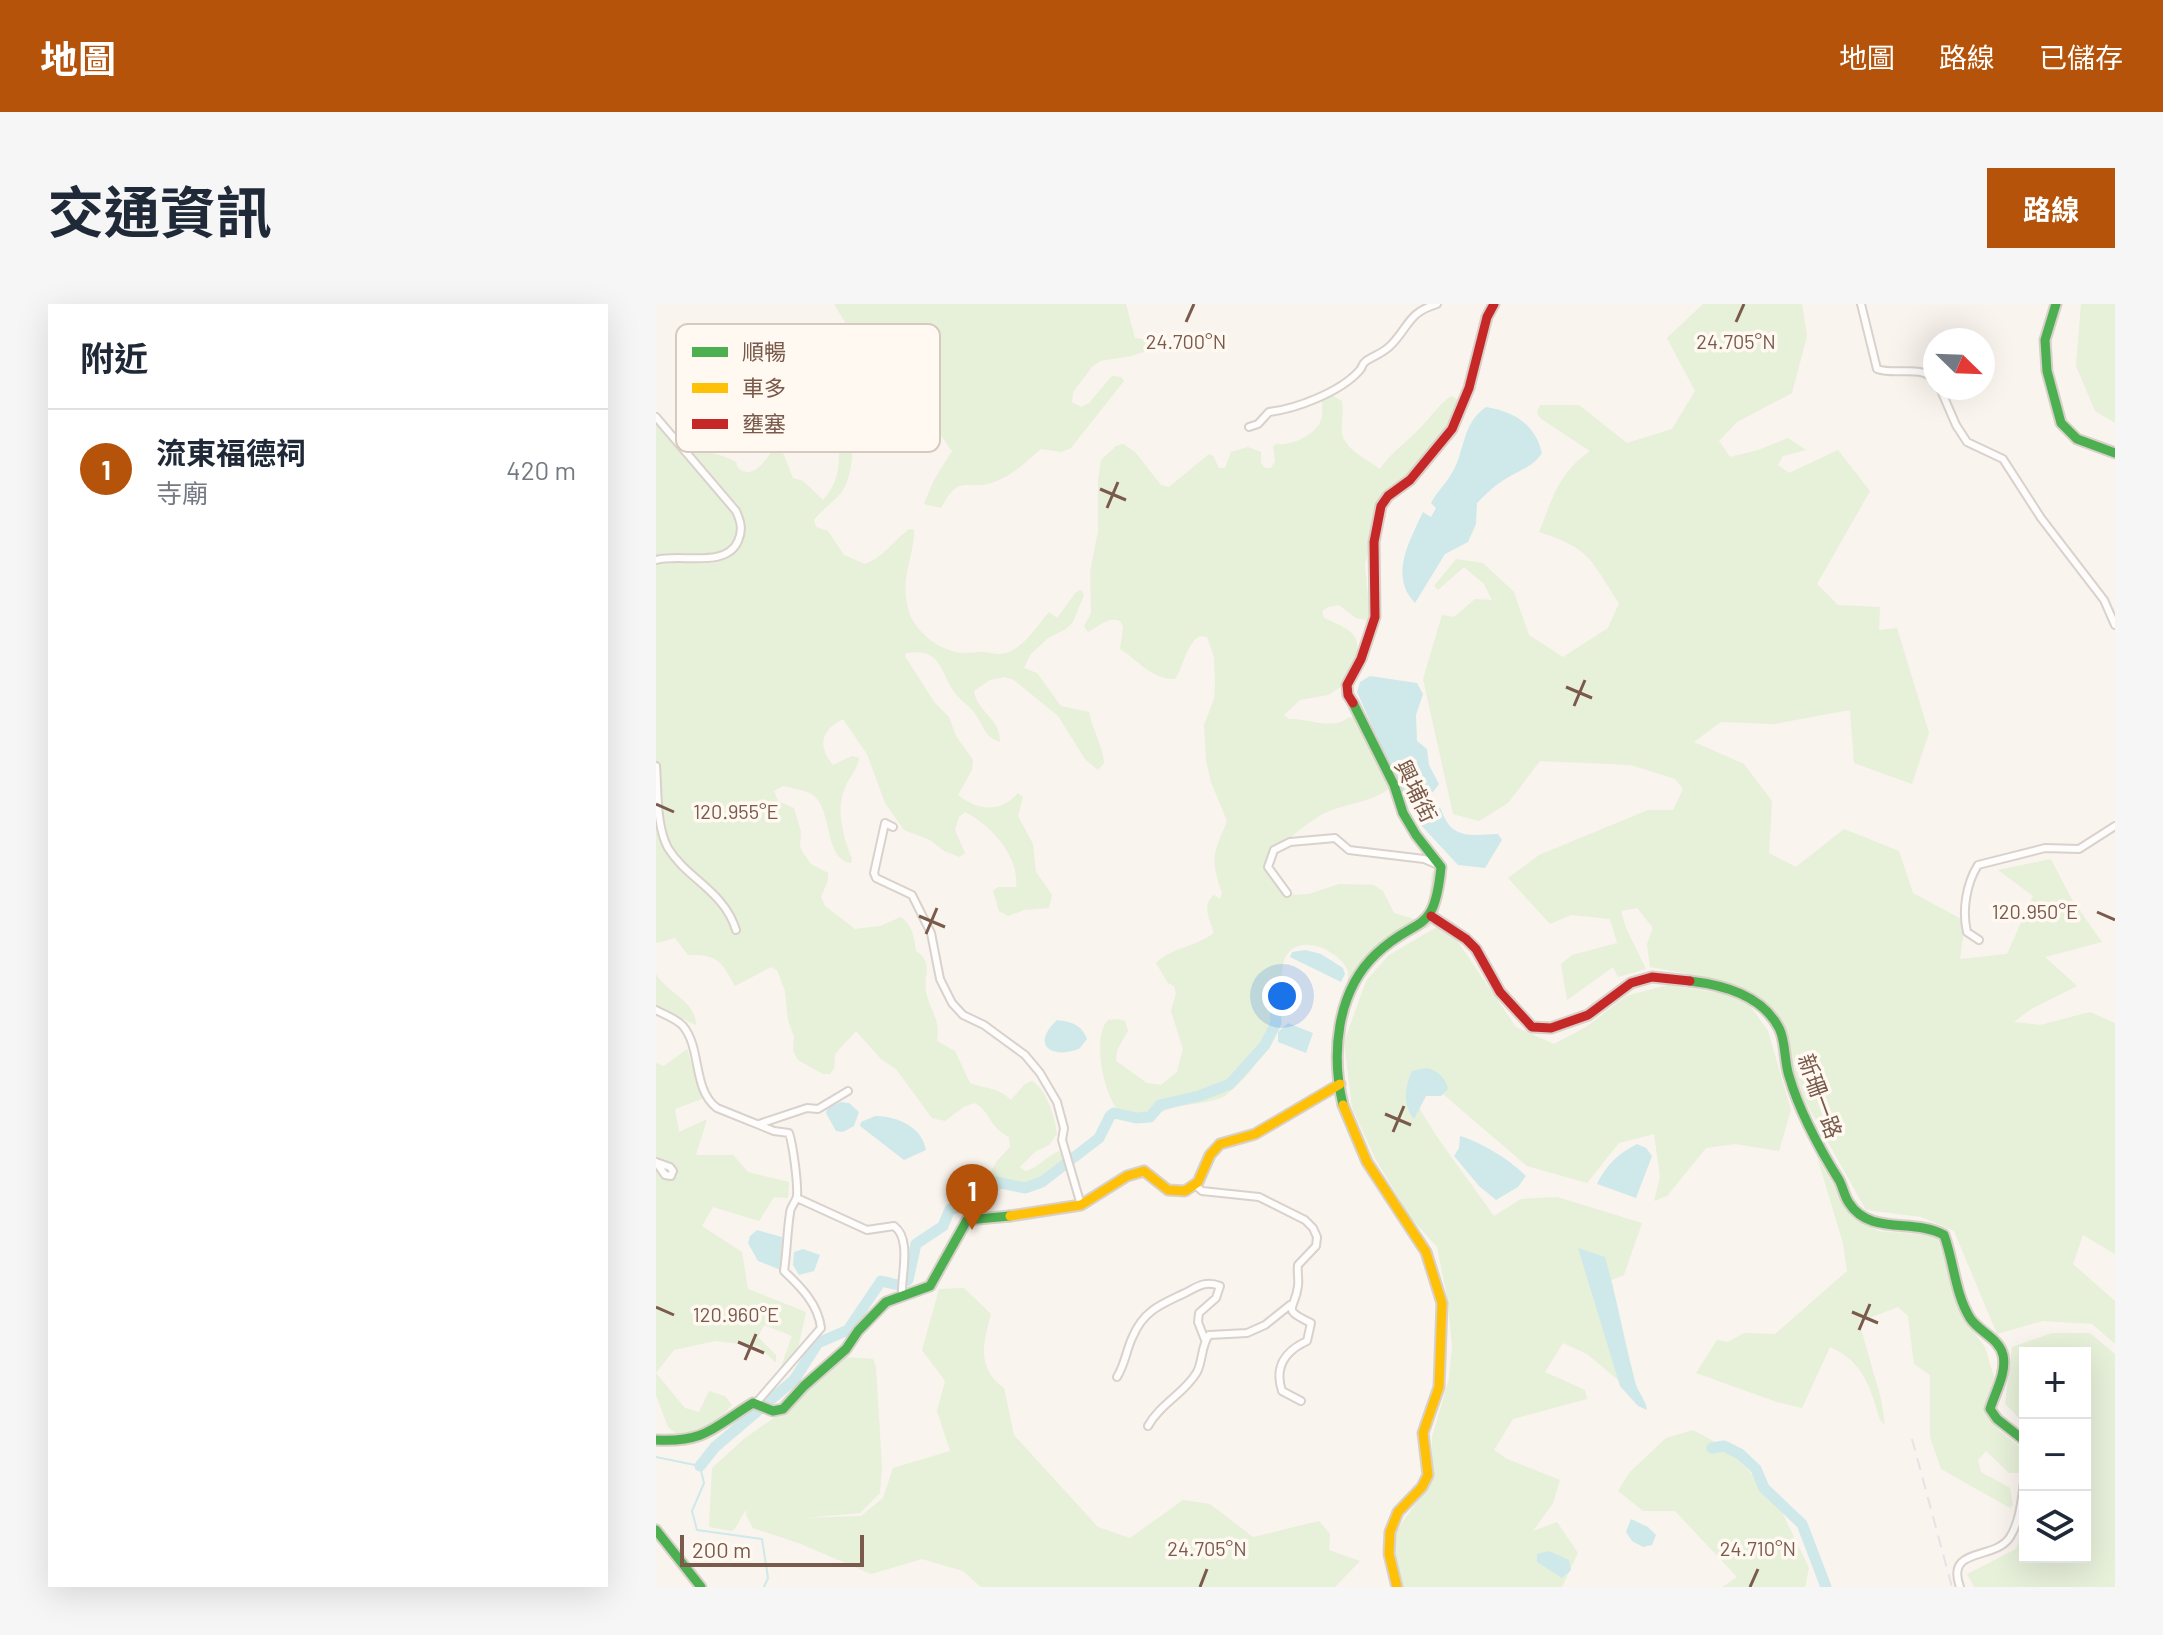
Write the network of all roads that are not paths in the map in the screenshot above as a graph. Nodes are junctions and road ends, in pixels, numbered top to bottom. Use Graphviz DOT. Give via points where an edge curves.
graph roads {
  1 [pos="1437,304"];
  2 [pos="1861,304"];
  3 [pos="2056,304"];
  4 [pos="1492,305"];
  5 [pos="1923,373"];
  6 [pos="1945,400"];
  7 [pos="656,417"];
  8 [pos="1249,427"];
  9 [pos="676,440"];
  10 [pos="686,452"];
  11 [pos="2115,453"];
  12 [pos="656,560"];
  13 [pos="2115,625"];
  14 [pos="656,766"];
  15 [pos="2115,826"];
  16 [pos="893,827"];
  17 [pos="1441,867"];
  18 [pos="1287,893"];
  19 [pos="1431,916"];
  20 [pos="736,930"];
  21 [pos="1979,940"];
  22 [pos="656,1010"];
  23 [pos="1340,1084"];
  24 [pos="848,1091"];
  25 [pos="759,1124"];
  26 [pos="1195,1185"];
  27 [pos="797,1198"];
  28 [pos="1081,1205"];
  29 [pos="902,1295"];
  30 [pos="1290,1305"];
  31 [pos="1205,1340"];
  32 [pos="1117,1377"];
  33 [pos="1301,1401"];
  34 [pos="760,1405"];
  35 [pos="1148,1426"];
  36 [pos="2019,1434"];
  37 [pos="656,1440"];
  38 [pos="2022,1491"];
  39 [pos="656,1530"];
  40 [pos="701,1587"];
  41 [pos="1397,1587"];
  42 [pos="1960,1587"];
  1 -- 8 [label="street" via="1416,312 1382,354 1326,394 1269,412"];
  2 -- 5 [label="street" via="1877,369"];
  3 -- 11 [label="street" via="2045,340 2061,423 2077,439"];
  4 -- 17 [label="street, 興埔街" via="1452,429 1381,506 1374,542 1375,617 1347,685 1403,813"];
  6 -- 13 [label="street" via="1967,442 2003,459 2104,600"];
  7 -- 9 [label="street"];
  10 -- 12 [label="street" via="736,511 741,534 725,555"];
  14 -- 20 [label="street" via="661,833 668,849 728,909"];
  15 -- 21 [label="street" via="2079,849 2045,848 1978,865 1963,914 1967,932"];
  16 -- 28 [label="street" via="885,823 876,878 912,895 931,933 940,979 952,1003 1025,1055 1040,1073 1057,1102"];
  17 -- 18 [label="street" via="1424,859 1349,850 1335,838 1290,842 1274,850 1268,867"];
  17 -- 19 [label="street"];
  19 -- 23 [label="street" via="1386,946 1363,970 1340,1026"];
  19 -- 36 [label="street, 新珊一路" via="1476,949 1500,992 1532,1027 1551,1028 1588,1015 1631,983 1652,977 1715,986 1756,1001 1779,1028 1801,1108 1849,1204 1870,1221 1930,1227 1944,1235 1972,1321 2003,1356 1990,1409"];
  22 -- 25 [label="street" via="687,1030 710,1103"];
  23 -- 26 [label="street" via="1285,1120 1248,1138 1222,1142"];
  23 -- 41 [label="street" via="1368,1163 1427,1252 1442,1304 1438,1396 1422,1435 1427,1477 1397,1512 1387,1545"];
  24 -- 25 [label="street" via="818,1109"];
  25 -- 27 [label="street" via="789,1133 795,1149"];
  26 -- 28 [label="street" via="1174,1193 1144,1171 1136,1172"];
  26 -- 30 [label="street" via="1202,1191 1259,1197 1313,1228 1316,1246 1298,1265"];
  27 -- 29 [label="street" via="867,1230 894,1226 901,1231"];
  27 -- 34 [label="street" via="789,1210 784,1271 802,1288 821,1328"];
  28 -- 29 [label="street" via="967,1220 930,1286"];
  29 -- 34 [label="street" via="886,1302 786,1406 773,1411"];
  30 -- 31 [label="street" via="1247,1333 1218,1333"];
  30 -- 33 [label="street" via="1312,1329 1307,1341 1285,1356 1279,1383 1282,1391"];
  31 -- 32 [label="street" via="1199,1313 1216,1298 1220,1286 1214,1283 1202,1283 1147,1313"];
  31 -- 35 [label="street" via="1197,1372"];
  34 -- 37 [label="street" via="739,1410 720,1426 684,1441"];
  38 -- 42 [label="street" via="2009,1538 1998,1549 1973,1554 1959,1565"];
  39 -- 40 [label="street"];
}
